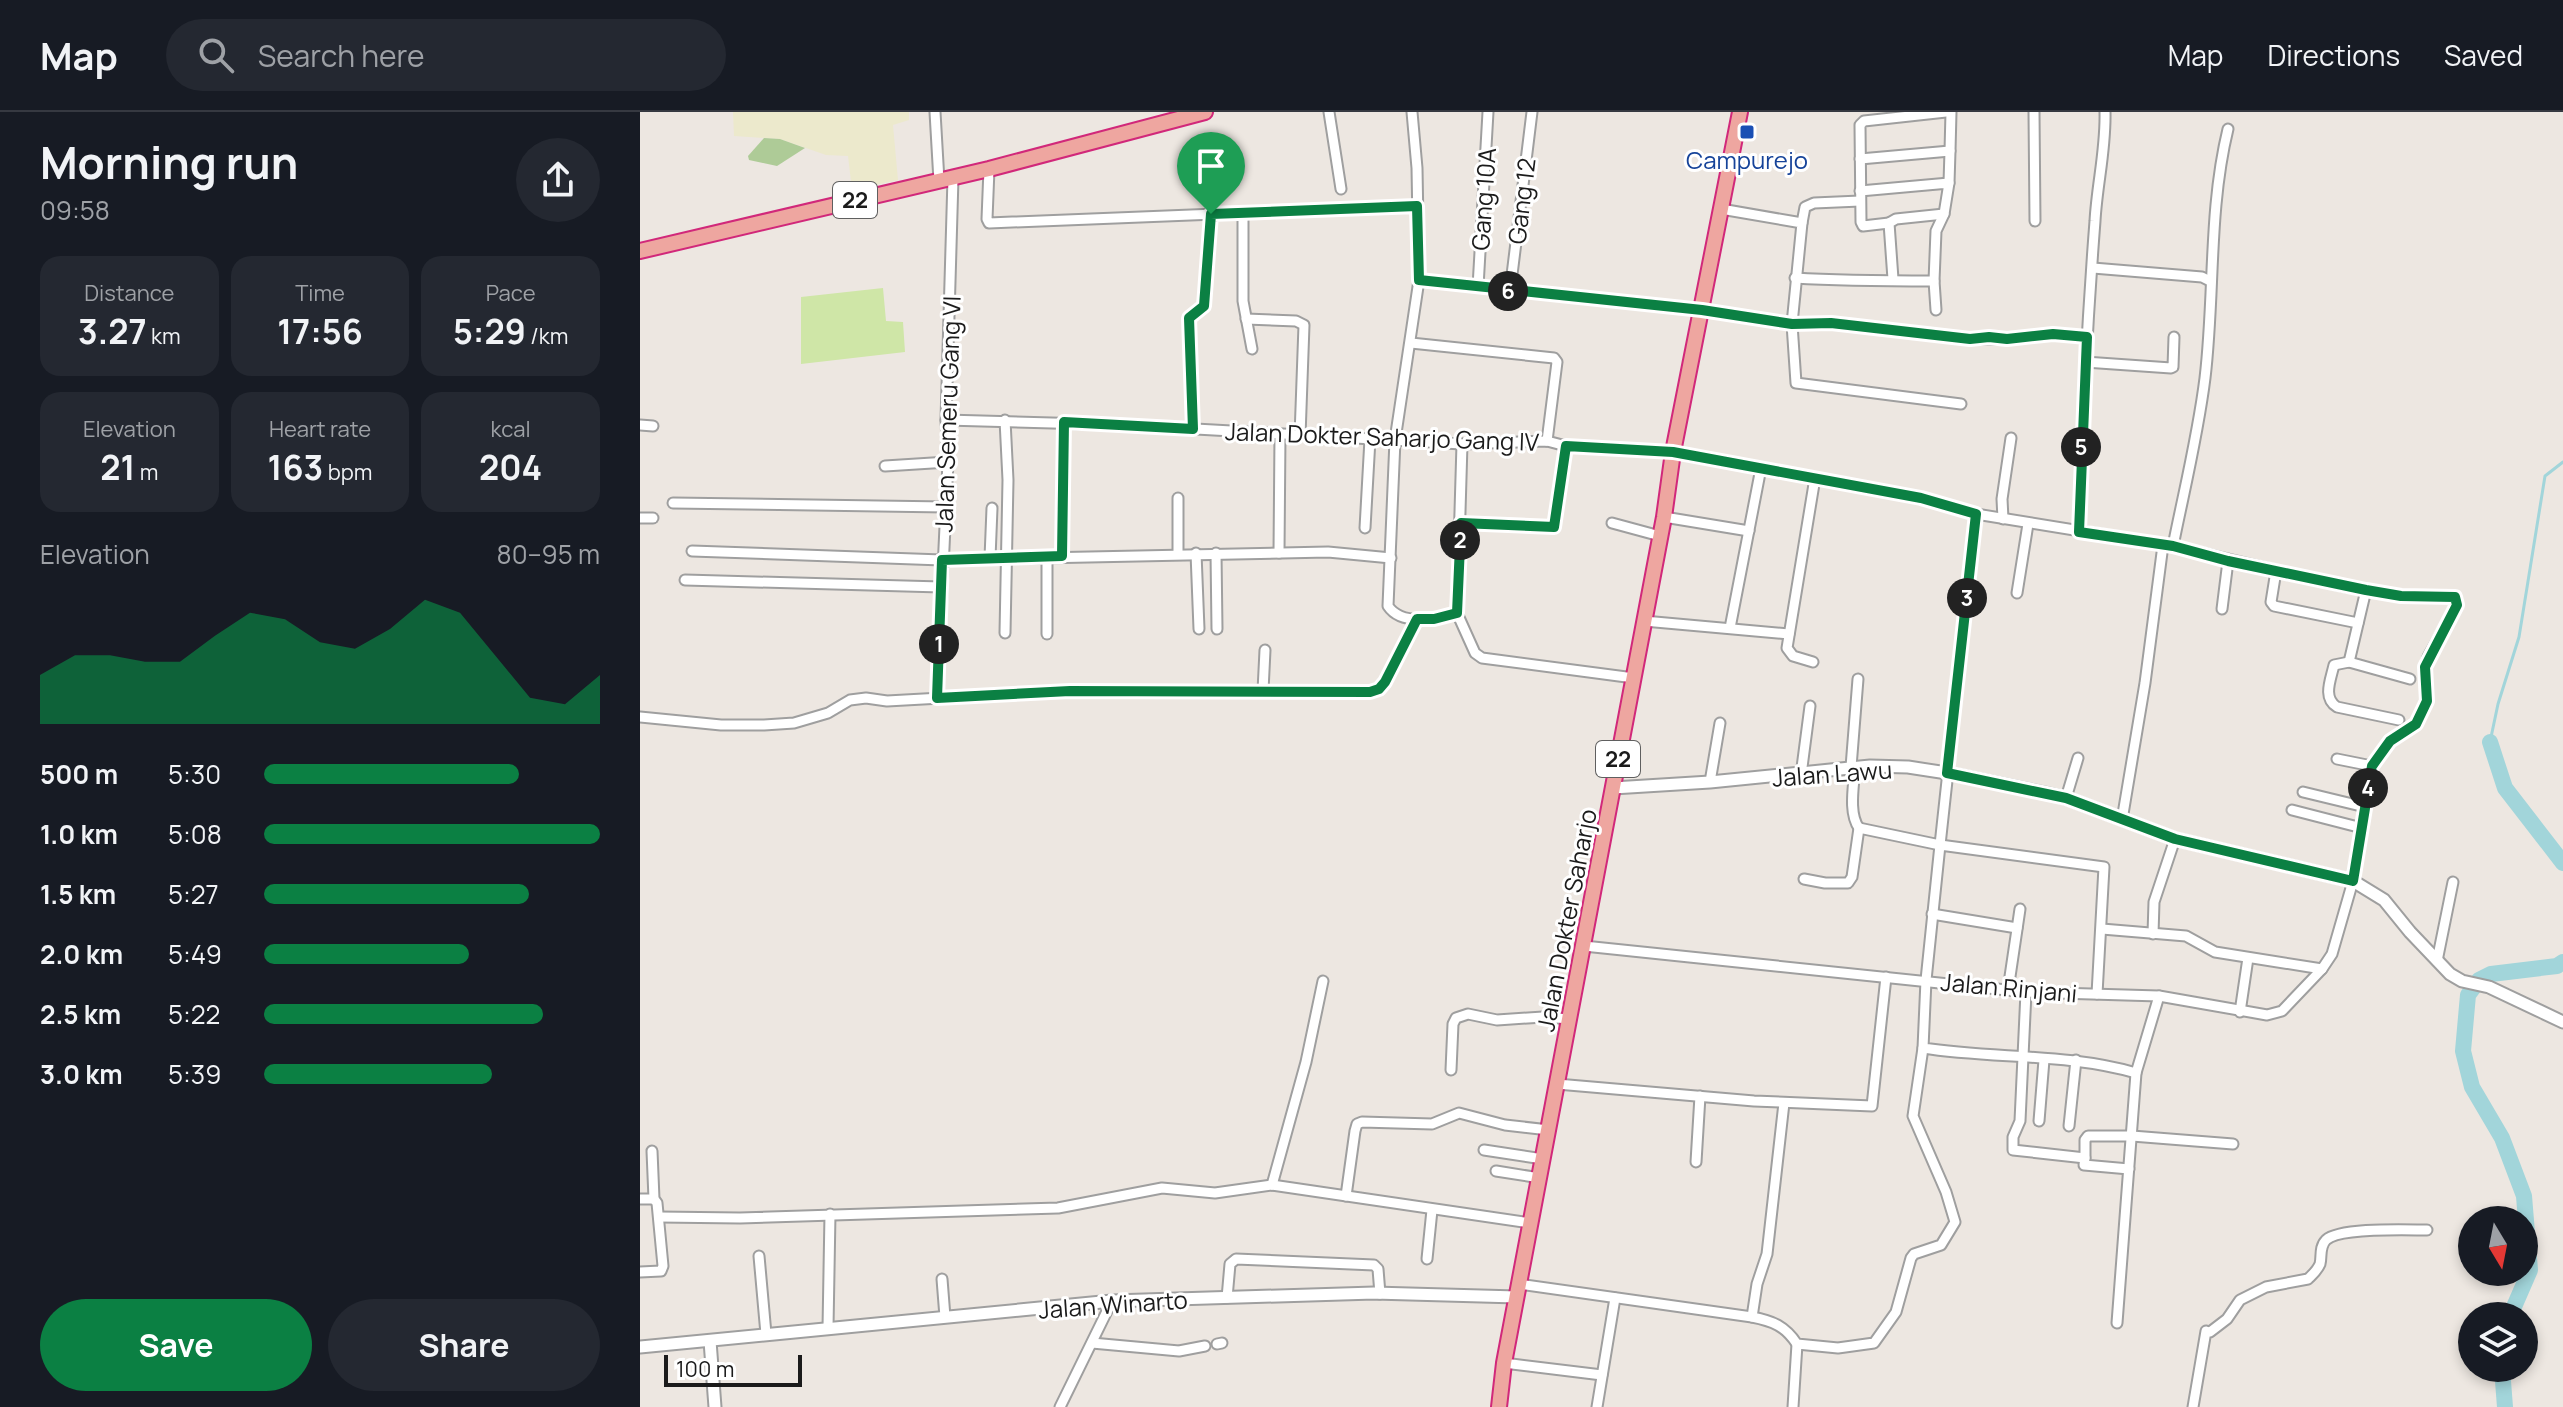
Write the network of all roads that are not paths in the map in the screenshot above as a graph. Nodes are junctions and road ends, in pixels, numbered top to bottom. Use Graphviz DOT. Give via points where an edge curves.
graph roads {
  1 [pos="935,112"];
  2 [pos="1329,112"];
  3 [pos="1412,112"];
  4 [pos="1488,112"];
  5 [pos="1532,112"];
  6 [pos="1740,112"];
  7 [pos="1949,112"];
  8 [pos="2034,112"];
  9 [pos="1198,113"];
  10 [pos="2105,117"];
  11 [pos="2228,129"];
  12 [pos="1950,151"];
  13 [pos="1860,159"];
  14 [pos="989,169"];
  15 [pos="946,179"];
  16 [pos="1949,183"];
  17 [pos="1341,189"];
  18 [pos="1860,196"];
  19 [pos="1417,206"];
  20 [pos="1721,209"];
  21 [pos="1243,213"];
  22 [pos="1211,214"];
  23 [pos="1944,214"];
  24 [pos="2035,221"];
  25 [pos="1802,223"];
  26 [pos="1889,223"];
  27 [pos="640,251"];
  28 [pos="2093,268"];
  29 [pos="1795,278"];
  30 [pos="1893,279"];
  31 [pos="1419,280"];
  32 [pos="1934,281"];
  33 [pos="2210,281"];
  34 [pos="1478,287"];
  35 [pos="1510,291"];
  36 [pos="1702,310"];
  37 [pos="1936,310"];
  38 [pos="1246,319"];
  39 [pos="1792,324"];
  40 [pos="2087,337"];
  41 [pos="2174,337"];
  42 [pos="1411,343"];
  43 [pos="1252,349"];
  44 [pos="2085,362"];
  45 [pos="1961,404"];
  46 [pos="946,420"];
  47 [pos="1005,420"];
  48 [pos="1064,422"];
  49 [pos="640,425"];
  50 [pos="653,426"];
  51 [pos="1193,429"];
  52 [pos="1280,435"];
  53 [pos="1300,436"];
  54 [pos="2011,438"];
  55 [pos="1370,439"];
  56 [pos="1395,440"];
  57 [pos="1547,441"];
  58 [pos="1462,444"];
  59 [pos="1566,446"];
  60 [pos="1673,452"];
  61 [pos="948,462"];
  62 [pos="885,466"];
  63 [pos="1761,468"];
  64 [pos="1815,478"];
  65 [pos="1178,498"];
  66 [pos="673,503"];
  67 [pos="946,507"];
  68 [pos="992,508"];
  69 [pos="1976,514"];
  70 [pos="1664,517"];
  71 [pos="640,518"];
  72 [pos="653,518"];
  73 [pos="2003,519"];
  74 [pos="1461,523"];
  75 [pos="1612,523"];
  76 [pos="2028,524"];
  77 [pos="1365,528"];
  78 [pos="1749,531"];
  79 [pos="2079,532"];
  80 [pos="1660,536"];
  81 [pos="2168,546"];
  82 [pos="692,551"];
  83 [pos="1178,553"];
  84 [pos="1196,553"];
  85 [pos="1216,553"];
  86 [pos="1279,553"];
  87 [pos="1047,556"];
  88 [pos="1062,556"];
  89 [pos="990,558"];
  90 [pos="1005,558"];
  91 [pos="1391,558"];
  92 [pos="942,560"];
  93 [pos="2228,561"];
  94 [pos="2276,571"];
  95 [pos="685,580"];
  96 [pos="941,587"];
  97 [pos="2366,590"];
  98 [pos="2017,593"];
  99 [pos="2222,609"];
  100 [pos="1457,613"];
  101 [pos="1417,619"];
  102 [pos="1644,621"];
  103 [pos="2358,623"];
  104 [pos="1730,628"];
  105 [pos="1199,629"];
  106 [pos="1217,629"];
  107 [pos="1005,633"];
  108 [pos="1047,634"];
  109 [pos="1789,634"];
  110 [pos="1265,650"];
  111 [pos="1813,662"];
  112 [pos="2349,662"];
  113 [pos="1634,678"];
  114 [pos="1858,679"];
  115 [pos="2410,679"];
  116 [pos="1263,691"];
  117 [pos="937,698"];
  118 [pos="1810,706"];
  119 [pos="640,717"];
  120 [pos="2399,720"];
  121 [pos="1720,723"];
  122 [pos="2078,758"];
  123 [pos="2337,759"];
  124 [pos="2372,766"];
  125 [pos="1853,767"];
  126 [pos="1947,773"];
  127 [pos="1801,775"];
  128 [pos="1710,782"];
  129 [pos="1613,788"];
  130 [pos="2303,792"];
  131 [pos="2066,798"];
  132 [pos="2365,807"];
  133 [pos="2292,810"];
  134 [pos="2122,820"];
  135 [pos="1859,828"];
  136 [pos="2362,828"];
  137 [pos="2175,839"];
  138 [pos="1940,845"];
  139 [pos="1804,879"];
  140 [pos="2353,881"];
  141 [pos="2453,882"];
  142 [pos="2020,909"];
  143 [pos="1932,914"];
  144 [pos="2017,928"];
  145 [pos="2102,929"];
  146 [pos="2153,934"];
  147 [pos="1584,946"];
  148 [pos="2248,958"];
  149 [pos="2437,961"];
  150 [pos="2322,969"];
  151 [pos="1886,977"];
  152 [pos="1926,980"];
  153 [pos="1323,981"];
  154 [pos="2008,990"];
  155 [pos="2026,992"];
  156 [pos="2097,994"];
  157 [pos="2159,996"];
  158 [pos="2240,1012"];
  159 [pos="1570,1019"];
  160 [pos="2563,1022"];
  161 [pos="1923,1048"];
  162 [pos="2023,1057"];
  163 [pos="2044,1060"];
  164 [pos="2076,1060"];
  165 [pos="1451,1070"];
  166 [pos="2136,1073"];
  167 [pos="1557,1084"];
  168 [pos="1700,1096"];
  169 [pos="1784,1103"];
  170 [pos="2039,1121"];
  171 [pos="2069,1126"];
  172 [pos="1549,1130"];
  173 [pos="2132,1136"];
  174 [pos="2233,1144"];
  175 [pos="1484,1150"];
  176 [pos="652,1151"];
  177 [pos="2085,1158"];
  178 [pos="1543,1159"];
  179 [pos="1696,1162"];
  180 [pos="2129,1169"];
  181 [pos="1496,1171"];
  182 [pos="1540,1178"];
  183 [pos="1272,1185"];
  184 [pos="1346,1196"];
  185 [pos="640,1199"];
  186 [pos="654,1199"];
  187 [pos="1432,1210"];
  188 [pos="830,1214"];
  189 [pos="659,1217"];
  190 [pos="1530,1223"];
  191 [pos="2427,1230"];
  192 [pos="759,1256"];
  193 [pos="1427,1259"];
  194 [pos="640,1272"];
  195 [pos="942,1279"];
  196 [pos="1518,1291"];
  197 [pos="1380,1294"];
  198 [pos="1227,1298"];
  199 [pos="1615,1298"];
  200 [pos="1112,1301"];
  201 [pos="945,1317"];
  202 [pos="1752,1317"];
  203 [pos="2117,1323"];
  204 [pos="828,1328"];
  205 [pos="766,1334"];
  206 [pos="710,1341"];
  207 [pos="1092,1343"];
  208 [pos="1797,1344"];
  209 [pos="1205,1346"];
  210 [pos="640,1347"];
  211 [pos="1504,1363"];
  212 [pos="1602,1375"];
  213 [pos="715,1407"];
  214 [pos="1060,1407"];
  215 [pos="1499,1407"];
  216 [pos="1597,1407"];
  217 [pos="1793,1407"];
  218 [pos="2193,1407"];
  1 -- 15 [label="street, Jalan Semeru Gang VI"];
  2 -- 17 [label="street"];
  3 -- 19 [label="street"];
  4 -- 34 [label="street, Gang 10A"];
  5 -- 35 [label="street, Gang 12"];
  6 -- 20 [label="highway, Jalan Dokter Saharjo / 22"];
  7 -- 12 [label="street"];
  7 -- 13 [label="street" via="1862,122"];
  8 -- 24 [label="street"];
  9 -- 14 [label="highway, 22"];
  10 -- 28 [label="street"];
  11 -- 33 [label="street" via="2218,168"];
  12 -- 13 [label="street"];
  12 -- 16 [label="street"];
  13 -- 18 [label="street"];
  14 -- 15 [label="highway, 22"];
  14 -- 22 [label="street" via="989,223"];
  15 -- 27 [label="highway, 22"];
  15 -- 46 [label="street, Jalan Semeru Gang VI"];
  16 -- 18 [label="street"];
  16 -- 23 [label="street"];
  18 -- 25 [label="street" via="1805,207"];
  18 -- 26 [label="street" via="1863,226"];
  19 -- 21 [label="street"];
  19 -- 31 [label="street"];
  20 -- 25 [label="street"];
  20 -- 36 [label="highway, Jalan Dokter Saharjo / 22"];
  21 -- 22 [label="street"];
  21 -- 38 [label="street"];
  22 -- 51 [label="street" via="1204,306 1189,318"];
  23 -- 26 [label="street"];
  23 -- 32 [label="street" via="1936,236"];
  25 -- 29 [label="street"];
  26 -- 30 [label="street"];
  28 -- 33 [label="street"];
  28 -- 40 [label="street"];
  29 -- 30 [label="street"];
  29 -- 39 [label="street"];
  30 -- 32 [label="street"];
  31 -- 34 [label="street"];
  31 -- 42 [label="street"];
  32 -- 37 [label="street"];
  33 -- 81 [label="street" via="2205,377"];
  34 -- 35 [label="street"];
  35 -- 36 [label="street"];
  36 -- 39 [label="street"];
  36 -- 60 [label="highway, Jalan Dokter Saharjo / 22"];
  38 -- 43 [label="street"];
  38 -- 53 [label="street" via="1304,325"];
  39 -- 40 [label="street" via="1831,323 1970,339"];
  39 -- 45 [label="street" via="1795,380 1800,385"];
  40 -- 44 [label="street"];
  41 -- 44 [label="street" via="2171,368"];
  42 -- 56 [label="street"];
  42 -- 57 [label="street" via="1554,358"];
  44 -- 79 [label="street"];
  46 -- 47 [label="street, Jalan Dokter Saharjo Gang IV"];
  46 -- 61 [label="street, Jalan Semeru Gang VI"];
  47 -- 48 [label="street, Jalan Dokter Saharjo Gang IV"];
  47 -- 90 [label="street"];
  48 -- 51 [label="street, Jalan Dokter Saharjo Gang IV"];
  48 -- 88 [label="street"];
  49 -- 50 [label="street"];
  51 -- 52 [label="street, Jalan Dokter Saharjo Gang IV"];
  52 -- 53 [label="street, Jalan Dokter Saharjo Gang IV"];
  52 -- 86 [label="street"];
  53 -- 55 [label="street, Jalan Dokter Saharjo Gang IV"];
  54 -- 73 [label="street"];
  55 -- 56 [label="street, Jalan Dokter Saharjo Gang IV"];
  55 -- 77 [label="street"];
  56 -- 58 [label="street, Jalan Dokter Saharjo Gang IV"];
  56 -- 91 [label="street"];
  57 -- 58 [label="street, Jalan Dokter Saharjo Gang IV"];
  57 -- 59 [label="street, Jalan Dokter Saharjo Gang IV"];
  58 -- 74 [label="street"];
  59 -- 60 [label="street, Jalan Dokter Saharjo Gang IV"];
  59 -- 74 [label="street" via="1554,527"];
  60 -- 63 [label="street, Jalan Dokter Saharjo Gang IV"];
  60 -- 70 [label="highway, Jalan Dokter Saharjo / 22"];
  61 -- 62 [label="street"];
  61 -- 67 [label="street, Jalan Semeru Gang VI"];
  63 -- 64 [label="street, Jalan Dokter Saharjo Gang IV"];
  63 -- 78 [label="street"];
  64 -- 69 [label="street, Jalan Dokter Saharjo Gang IV"];
  64 -- 109 [label="street"];
  65 -- 83 [label="street"];
  66 -- 67 [label="street"];
  67 -- 92 [label="street, Jalan Semeru Gang VI"];
  68 -- 89 [label="street"];
  69 -- 73 [label="street, Jalan Dokter Saharjo Gang IV"];
  69 -- 126 [label="street"];
  70 -- 78 [label="street"];
  70 -- 80 [label="highway, Jalan Dokter Saharjo / 22"];
  71 -- 72 [label="street"];
  73 -- 76 [label="street, Jalan Dokter Saharjo Gang IV"];
  74 -- 100 [label="street"];
  75 -- 80 [label="street"];
  76 -- 79 [label="street, Jalan Dokter Saharjo Gang IV"];
  76 -- 98 [label="street"];
  78 -- 104 [label="street"];
  79 -- 81 [label="street, Jalan Dokter Saharjo Gang IV"];
  80 -- 102 [label="highway, Jalan Dokter Saharjo / 22"];
  81 -- 93 [label="street, Jalan Dokter Saharjo Gang IV"];
  81 -- 134 [label="street"];
  82 -- 92 [label="street"];
  83 -- 84 [label="street"];
  83 -- 88 [label="street"];
  84 -- 85 [label="street"];
  84 -- 105 [label="street"];
  85 -- 86 [label="street"];
  85 -- 106 [label="street"];
  86 -- 91 [label="street"];
  87 -- 88 [label="street"];
  87 -- 90 [label="street"];
  87 -- 108 [label="street"];
  89 -- 90 [label="street"];
  89 -- 92 [label="street"];
  90 -- 107 [label="street"];
  91 -- 101 [label="street" via="1389,609"];
  92 -- 96 [label="street, Jalan Semeru Gang VI"];
  93 -- 94 [label="street, Jalan Dokter Saharjo Gang IV"];
  93 -- 99 [label="street"];
  94 -- 97 [label="street, Jalan Dokter Saharjo Gang IV"];
  94 -- 103 [label="street" via="2274,606"];
  95 -- 96 [label="street"];
  96 -- 117 [label="street, Jalan Semeru Gang VI"];
  97 -- 103 [label="street"];
  97 -- 124 [label="street, Jalan Dokter Saharjo Gang IV" via="2451,596 2457,601 2425,667 2427,701 2416,724 2390,741"];
  100 -- 101 [label="street"];
  100 -- 113 [label="street" via="1477,657"];
  101 -- 116 [label="street" via="1379,689"];
  102 -- 104 [label="street"];
  102 -- 113 [label="highway, Jalan Dokter Saharjo / 22"];
  103 -- 112 [label="street"];
  104 -- 109 [label="street"];
  109 -- 111 [label="street" via="1789,653"];
  110 -- 116 [label="street"];
  112 -- 115 [label="street"];
  112 -- 120 [label="street" via="2334,665 2330,703"];
  113 -- 129 [label="highway, Jalan Dokter Saharjo / 22"];
  114 -- 125 [label="street"];
  116 -- 117 [label="street" via="1070,691"];
  117 -- 119 [label="street" via="859,698 811,718 764,725"];
  118 -- 127 [label="street"];
  121 -- 128 [label="street"];
  122 -- 131 [label="street"];
  123 -- 124 [label="street"];
  124 -- 132 [label="street, Jalan Rinjani"];
  125 -- 126 [label="street, Jalan Lawu"];
  125 -- 127 [label="street, Jalan Lawu"];
  125 -- 135 [label="street" via="1853,814"];
  126 -- 131 [label="street, Jalan Lawu"];
  126 -- 138 [label="street"];
  127 -- 128 [label="street, Jalan Lawu"];
  128 -- 129 [label="street, Jalan Lawu"];
  129 -- 147 [label="highway, Jalan Dokter Saharjo / 22"];
  130 -- 132 [label="street"];
  131 -- 134 [label="street, Jalan Lawu"];
  132 -- 136 [label="street, Jalan Rinjani"];
  133 -- 136 [label="street"];
  134 -- 137 [label="street, Jalan Lawu"];
  135 -- 138 [label="street"];
  135 -- 139 [label="street" via="1848,883"];
  136 -- 140 [label="street, Jalan Rinjani"];
  137 -- 140 [label="street, Jalan Lawu"];
  137 -- 146 [label="street" via="2154,902"];
  138 -- 143 [label="street"];
  138 -- 145 [label="street" via="2102,866"];
  140 -- 149 [label="street, Jalan Lawu" via="2384,900"];
  140 -- 150 [label="street, Jalan Rinjani" via="2332,954"];
  141 -- 149 [label="street"];
  142 -- 144 [label="street"];
  143 -- 144 [label="street"];
  143 -- 152 [label="street"];
  144 -- 154 [label="street"];
  145 -- 146 [label="street"];
  145 -- 156 [label="street"];
  146 -- 148 [label="street" via="2186,936 2215,952"];
  147 -- 151 [label="street, Jalan Rinjani"];
  147 -- 159 [label="highway, Jalan Dokter Saharjo / 22"];
  148 -- 150 [label="street"];
  148 -- 158 [label="street"];
  149 -- 160 [label="street, Jalan Lawu" via="2462,981 2489,987"];
  150 -- 158 [label="street, Jalan Rinjani" via="2282,1011"];
  151 -- 152 [label="street, Jalan Rinjani"];
  151 -- 169 [label="street" via="1872,1106"];
  152 -- 154 [label="street, Jalan Rinjani"];
  152 -- 161 [label="street"];
  153 -- 183 [label="street"];
  154 -- 155 [label="street, Jalan Rinjani"];
  155 -- 156 [label="street, Jalan Rinjani"];
  155 -- 162 [label="street"];
  156 -- 157 [label="street, Jalan Rinjani"];
  157 -- 158 [label="street, Jalan Rinjani"];
  157 -- 166 [label="street"];
  159 -- 165 [label="street" via="1497,1020 1462,1014 1453,1024"];
  159 -- 167 [label="highway, Jalan Dokter Saharjo / 22"];
  161 -- 162 [label="street"];
  161 -- 208 [label="street" via="1913,1116 1955,1222 1941,1245 1911,1258 1896,1312 1874,1343 1838,1348"];
  162 -- 163 [label="street"];
  162 -- 177 [label="street" via="2013,1150"];
  163 -- 164 [label="street"];
  163 -- 170 [label="street"];
  164 -- 166 [label="street"];
  164 -- 171 [label="street"];
  166 -- 173 [label="street"];
  167 -- 168 [label="street"];
  167 -- 172 [label="highway, Jalan Dokter Saharjo / 22"];
  168 -- 169 [label="street"];
  168 -- 179 [label="street"];
  169 -- 202 [label="street" via="1767,1254"];
  172 -- 178 [label="highway, Jalan Dokter Saharjo / 22"];
  172 -- 184 [label="street" via="1459,1113 1432,1124 1362,1122 1355,1131"];
  173 -- 174 [label="street"];
  173 -- 177 [label="street" via="2088,1136"];
  173 -- 180 [label="street"];
  175 -- 178 [label="street"];
  176 -- 186 [label="street"];
  177 -- 180 [label="street" via="2084,1165"];
  178 -- 182 [label="highway, Jalan Dokter Saharjo / 22"];
  180 -- 203 [label="street"];
  181 -- 182 [label="street"];
  182 -- 190 [label="highway, Jalan Dokter Saharjo / 22"];
  183 -- 184 [label="street"];
  183 -- 188 [label="street" via="1215,1193 1162,1188 1058,1208"];
  184 -- 187 [label="street"];
  185 -- 186 [label="street"];
  186 -- 189 [label="street"];
  187 -- 190 [label="street"];
  187 -- 193 [label="street"];
  188 -- 189 [label="street"];
  188 -- 204 [label="street"];
  189 -- 194 [label="street" via="663,1269"];
  190 -- 196 [label="highway, Jalan Dokter Saharjo / 22"];
  191 -- 218 [label="street" via="2336,1235 2325,1241 2321,1262 2308,1279 2266,1287 2240,1300 2227,1319 2206,1331"];
  192 -- 205 [label="street"];
  195 -- 201 [label="street"];
  196 -- 197 [label="street, Jalan Winarto"];
  196 -- 199 [label="street"];
  196 -- 211 [label="highway, Jalan Dokter Saharjo / 22"];
  197 -- 198 [label="street, Jalan Winarto"];
  197 -- 198 [label="street" via="1374,1265 1236,1259 1230,1264"];
  198 -- 200 [label="street, Jalan Winarto"];
  199 -- 202 [label="street"];
  199 -- 212 [label="street"];
  200 -- 201 [label="street, Jalan Winarto"];
  200 -- 207 [label="street"];
  201 -- 204 [label="street, Jalan Winarto"];
  202 -- 208 [label="street" via="1772,1321"];
  204 -- 205 [label="street, Jalan Winarto"];
  205 -- 206 [label="street, Jalan Winarto"];
  206 -- 210 [label="street, Jalan Winarto"];
  206 -- 213 [label="street"];
  207 -- 209 [label="street" via="1179,1351"];
  207 -- 214 [label="street"];
  208 -- 217 [label="street"];
  211 -- 212 [label="street"];
  211 -- 215 [label="highway, Jalan Dokter Saharjo / 22"];
  212 -- 216 [label="street"];
}
